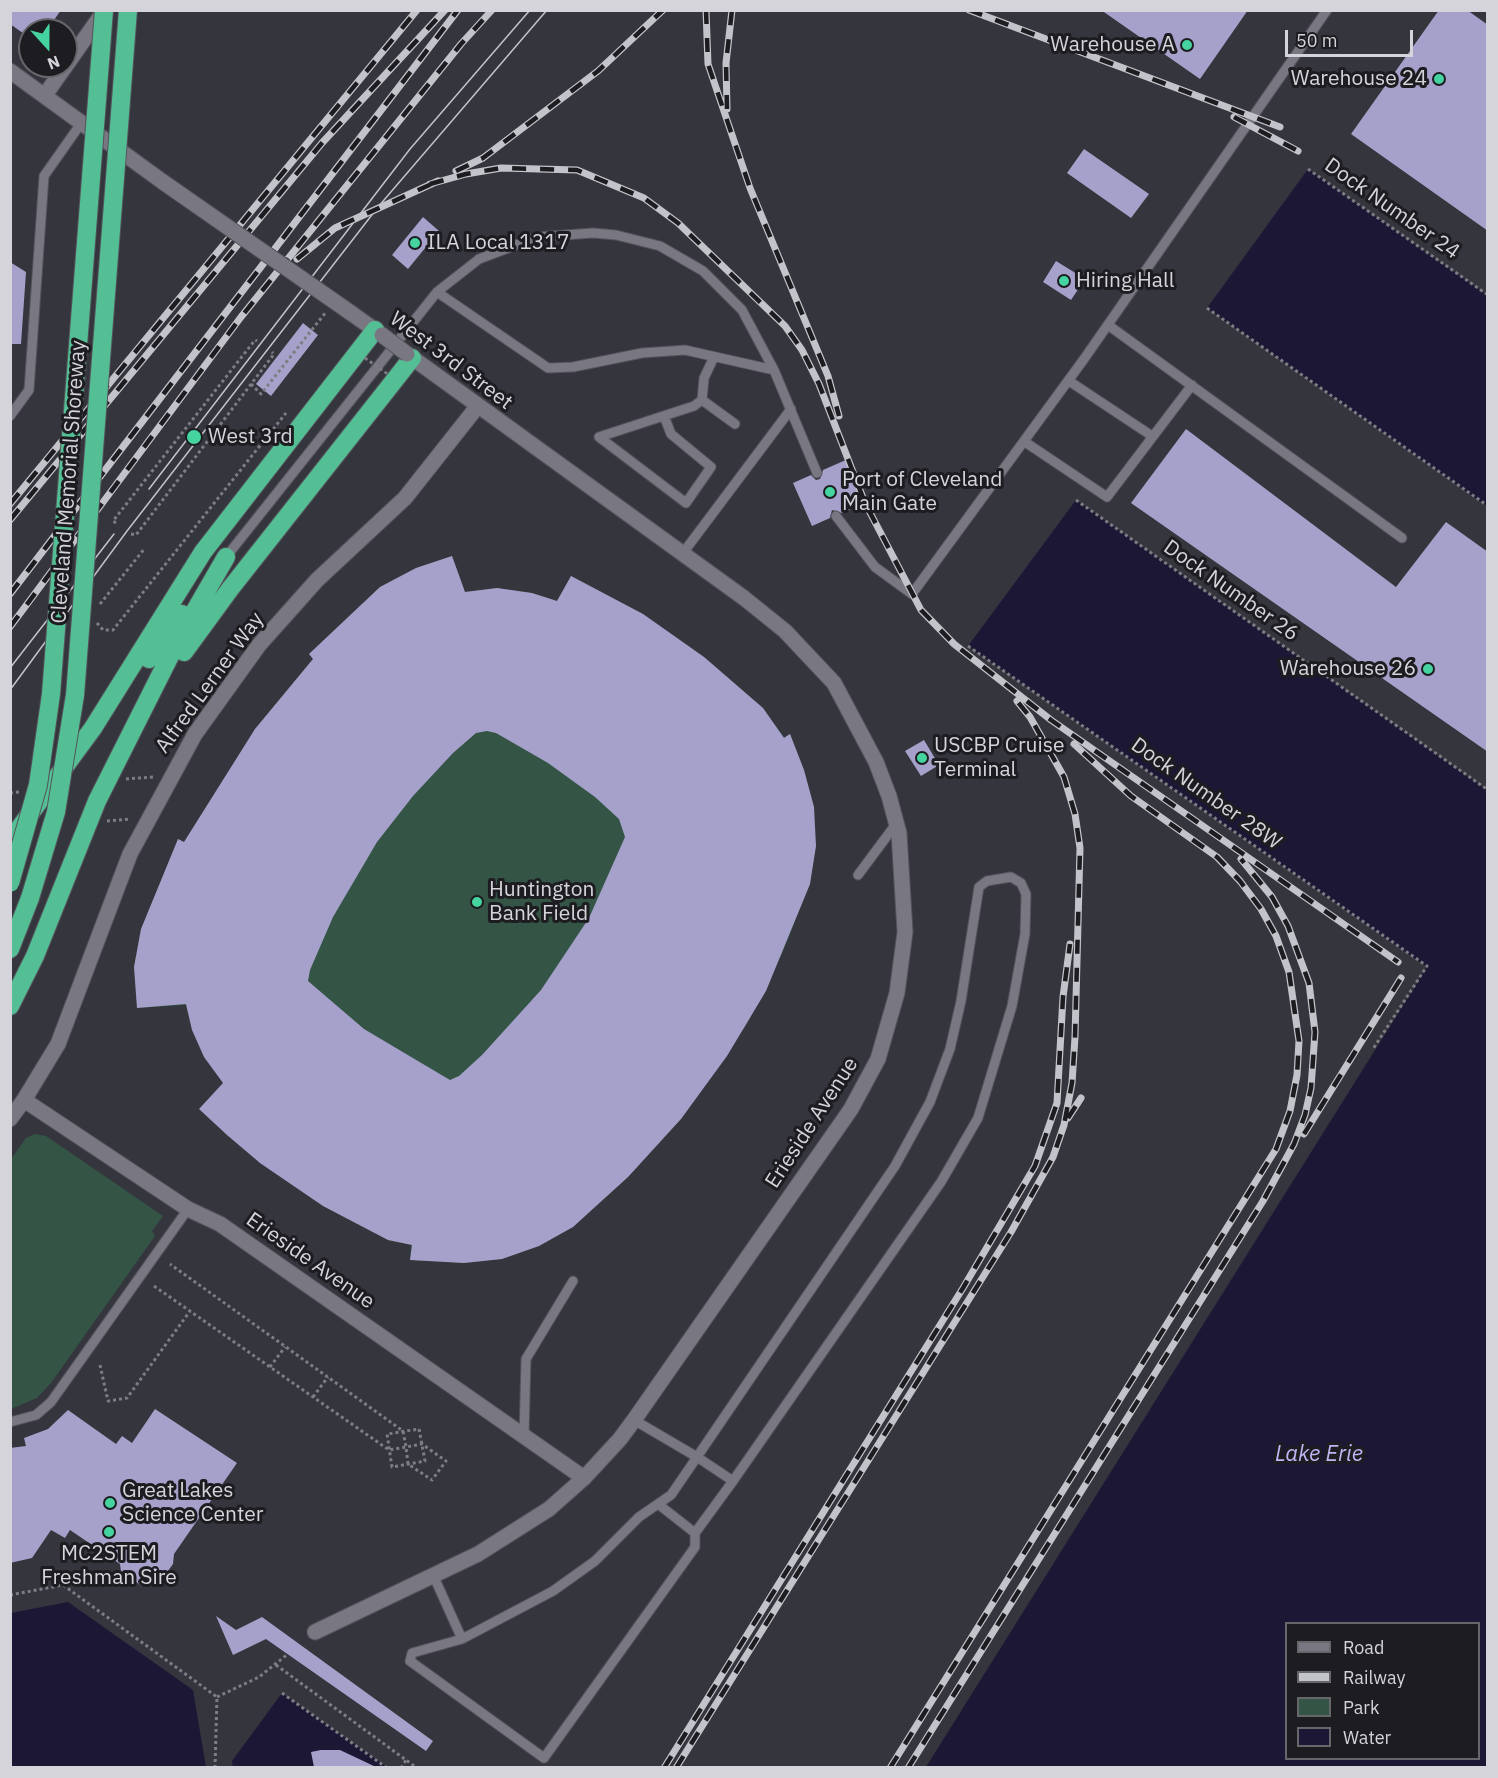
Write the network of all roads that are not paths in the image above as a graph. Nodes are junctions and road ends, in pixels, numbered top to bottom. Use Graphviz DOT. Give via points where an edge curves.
graph roads {
  1 [pos="104,10"];
  2 [pos="128,10"];
  3 [pos="1328,10"];
  4 [pos="10,71"];
  5 [pos="45,95"];
  6 [pos="82,122"];
  7 [pos="437,292"];
  8 [pos="1108,325"];
  9 [pos="379,332"];
  10 [pos="410,356"];
  11 [pos="714,357"];
  12 [pos="774,370"];
  13 [pos="1069,381"];
  14 [pos="1192,385"];
  15 [pos="702,400"];
  16 [pos="477,407"];
  17 [pos="791,409"];
  18 [pos="10,416"];
  19 [pos="664,416"];
  20 [pos="735,424"];
  21 [pos="1152,436"];
  22 [pos="1025,442"];
  23 [pos="817,472"];
  24 [pos="836,516"];
  25 [pos="1402,538"];
  26 [pos="683,553"];
  27 [pos="226,557"];
  28 [pos="848,705"];
  29 [pos="138,721"];
  30 [pos="93,728"];
  31 [pos="896,824"];
  32 [pos="10,841"];
  33 [pos="858,875"];
  34 [pos="10,883"];
  35 [pos="10,949"];
  36 [pos="10,1006"];
  37 [pos="24,1100"];
  38 [pos="10,1119"];
  39 [pos="189,1209"];
  40 [pos="573,1281"];
  41 [pos="634,1420"];
  42 [pos="10,1422"];
  43 [pos="524,1436"];
  44 [pos="697,1457"];
  45 [pos="584,1478"];
  46 [pos="734,1481"];
  47 [pos="658,1504"];
  48 [pos="695,1533"];
  49 [pos="434,1577"];
  50 [pos="315,1632"];
  51 [pos="462,1639"];
  1 -- 5 [label="street"];
  1 -- 34 [label="highway, Cleveland Memorial Shoreway, bridge" via="51,694 38,785"];
  2 -- 35 [label="highway, Cleveland Memorial Shoreway, bridge" via="75,695 56,812"];
  3 -- 8 [label="lane"];
  4 -- 5 [label="street, West 3rd Street"];
  5 -- 6 [label="street, West 3rd Street"];
  6 -- 9 [label="street, West 3rd Street, bridge"];
  6 -- 18 [label="lane" via="44,176 29,390"];
  7 -- 11 [label="lane" via="548,368 685,350"];
  7 -- 12 [label="lane" via="479,259 537,237 593,233 638,240 683,258 716,283 742,310"];
  7 -- 27 [label="lane"];
  8 -- 13 [label="lane"];
  8 -- 14 [label="lane"];
  9 -- 10 [label="street, West 3rd Street, bridge"];
  9 -- 30 [label="highway" via="208,544"];
  10 -- 16 [label="street, West 3rd Street"];
  10 -- 29 [label="highway" via="230,589"];
  11 -- 12 [label="lane"];
  11 -- 15 [label="lane" via="704,378"];
  12 -- 17 [label="lane"];
  13 -- 21 [label="lane"];
  13 -- 22 [label="lane"];
  14 -- 21 [label="lane"];
  14 -- 25 [label="lane"];
  15 -- 19 [label="lane"];
  15 -- 20 [label="lane"];
  16 -- 26 [label="street, West 3rd Street"];
  16 -- 37 [label="street, Alfred Lerner Way" via="405,498 317,580 259,645 195,734 147,817 58,1044"];
  17 -- 23 [label="lane"];
  17 -- 26 [label="lane"];
  19 -- 19 [label="lane" via="599,437 686,503 711,467 671,434"];
  21 -- 22 [label="lane" via="1107,496"];
  22 -- 24 [label="lane" via="912,594 875,567"];
  26 -- 28 [label="street, West 3rd Street" via="785,631 834,683"];
  27 -- 29 [label="highway"];
  27 -- 30 [label="highway" via="136,678"];
  28 -- 31 [label="street, Erieside Avenue" via="876,762"];
  29 -- 36 [label="highway" via="90,816"];
  30 -- 32 [label="highway"];
  31 -- 33 [label="lane"];
  31 -- 41 [label="street, Erieside Avenue" via="905,932 897,993 878,1059 851,1110"];
  37 -- 38 [label="street"];
  37 -- 39 [label="street, Erieside Avenue"];
  39 -- 42 [label="lane" via="51,1402 36,1415"];
  39 -- 43 [label="street, Erieside Avenue" via="220,1224"];
  40 -- 43 [label="lane" via="526,1359"];
  41 -- 44 [label="lane"];
  41 -- 45 [label="street, Erieside Avenue"];
  43 -- 45 [label="street, Erieside Avenue"];
  44 -- 46 [label="lane"];
  44 -- 46 [label="lane" via="895,1166 930,1102 952,1039 979,887 987,881 1011,877 1022,883 1026,894 1025,934 1012,1006 978,1118 942,1182"];
  44 -- 47 [label="lane" via="671,1495"];
  45 -- 49 [label="street, Erieside Avenue" via="520,1529"];
  46 -- 48 [label="lane"];
  47 -- 48 [label="lane"];
  47 -- 51 [label="lane" via="639,1517 595,1561 553,1591"];
  48 -- 51 [label="lane" via="695,1547 544,1758 410,1661 412,1653"];
  49 -- 50 [label="street, Erieside Avenue"];
  49 -- 51 [label="lane"];
}
